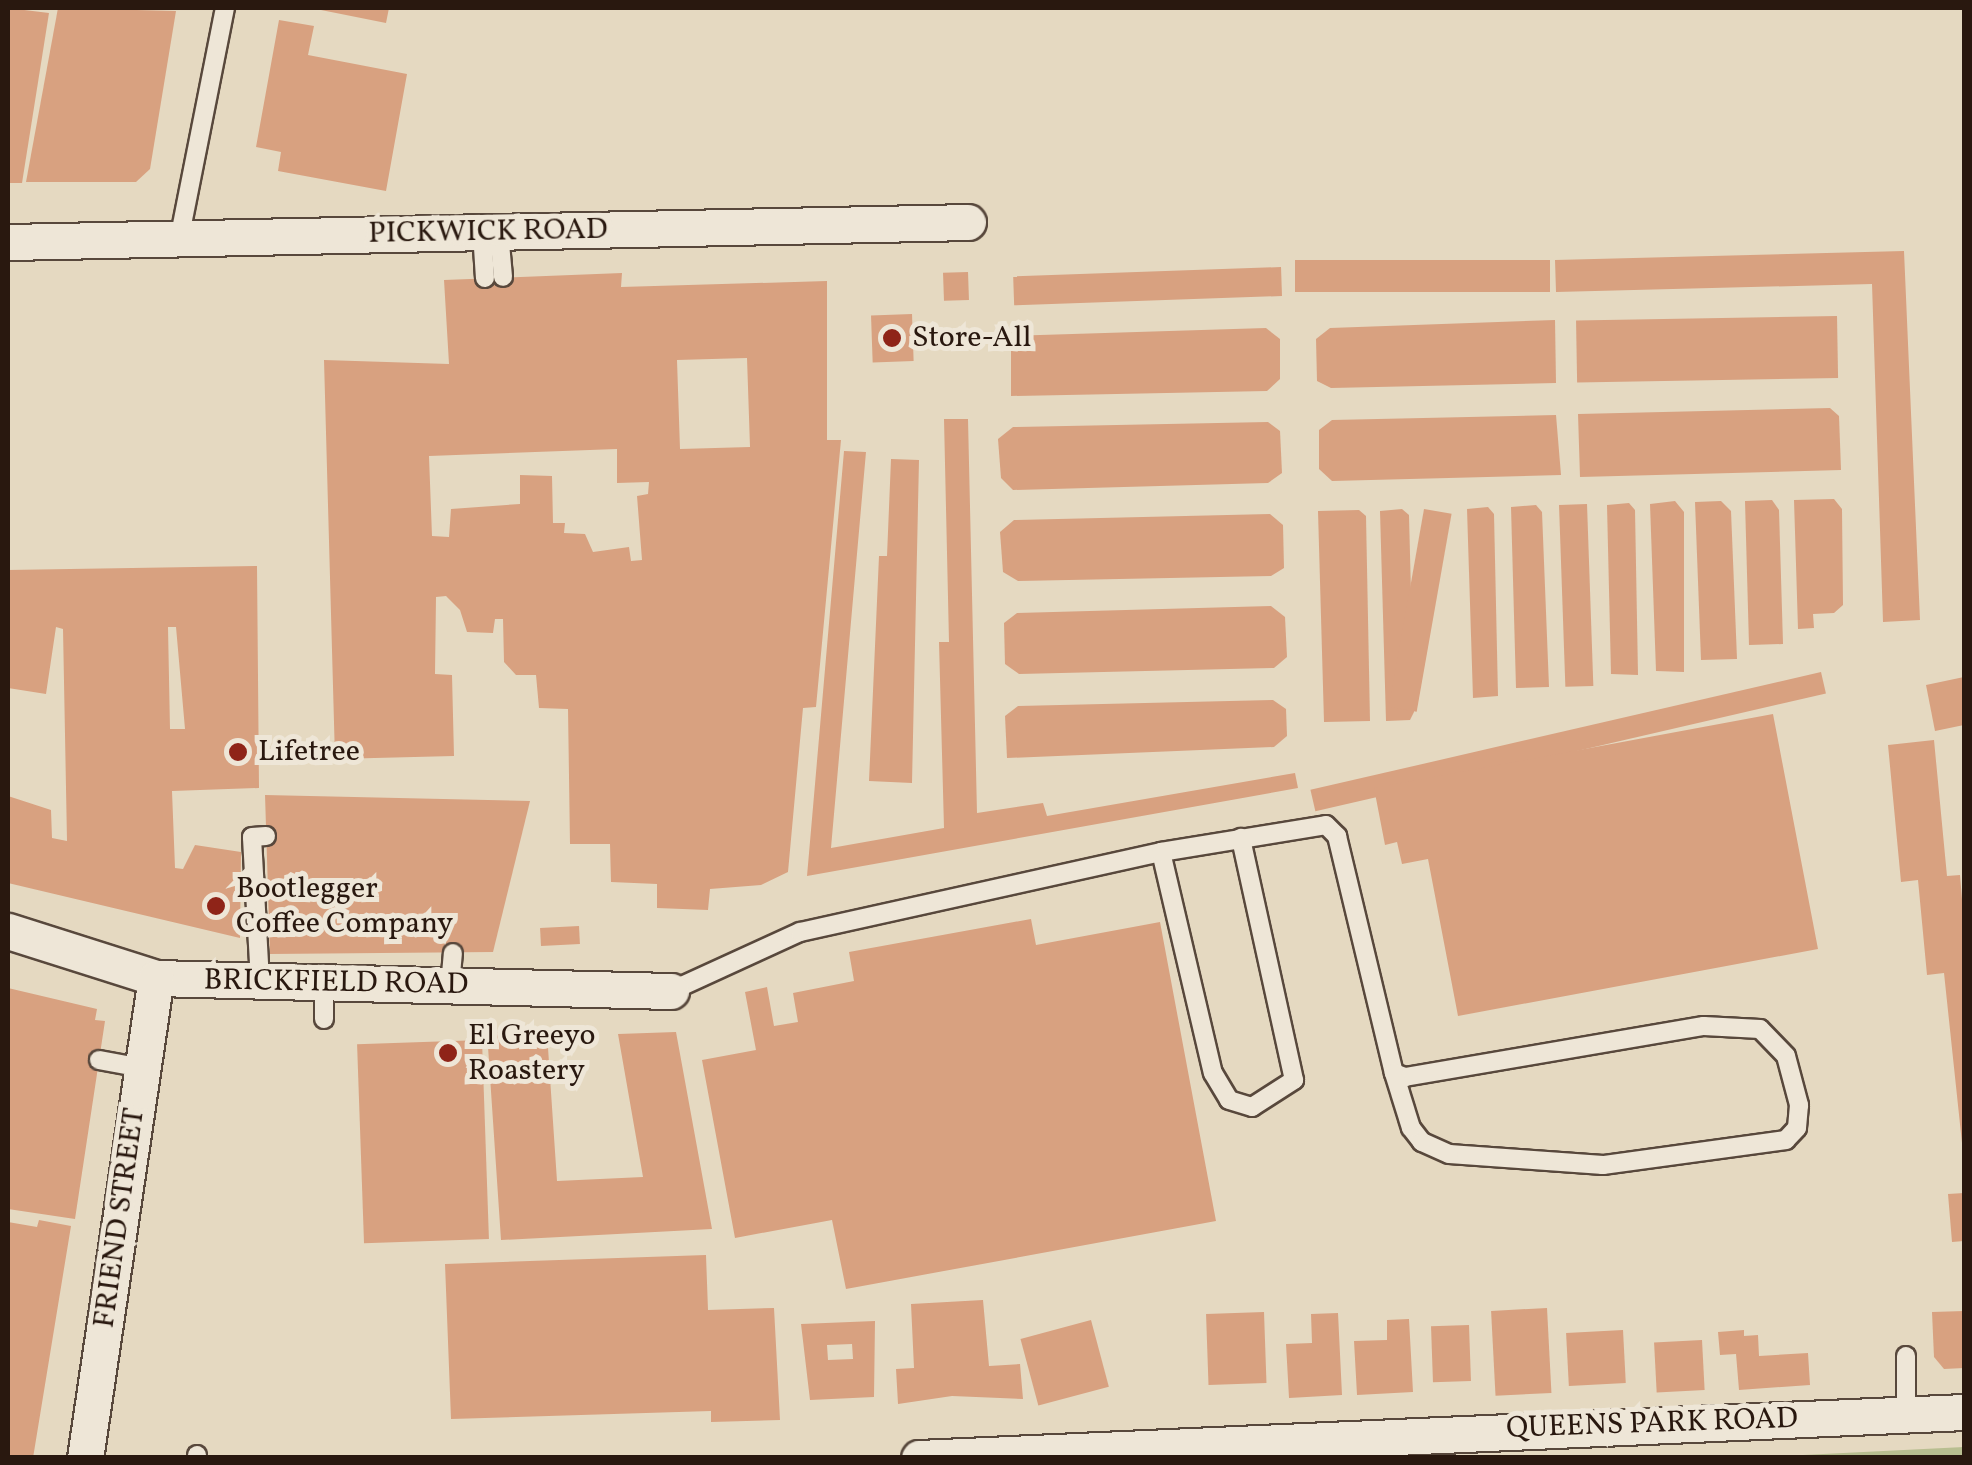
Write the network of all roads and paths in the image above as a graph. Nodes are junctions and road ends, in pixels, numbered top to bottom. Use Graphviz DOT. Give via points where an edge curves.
graph roads {
  1 [pos="225,8"];
  2 [pos="968,222"];
  3 [pos="490,232"];
  4 [pos="179,240"];
  5 [pos="8,242"];
  6 [pos="494,278"];
  7 [pos="266,836"];
  8 [pos="1241,838"];
  9 [pos="1162,852"];
  10 [pos="8,931"];
  11 [pos="156,978"];
  12 [pos="260,981"];
  13 [pos="671,991"];
  14 [pos="99,1060"];
  15 [pos="142,1068"];
  16 [pos="1394,1073"];
  17 [pos="1906,1356"];
  18 [pos="1964,1412"];
  19 [pos="1906,1414"];
  20 [pos="1184,1450"];
  21 [pos="84,1458"];
  22 [pos="919,1458"];
  1 -- 4 [label="lane"];
  2 -- 3 [label="street, PICKWICK ROAD"];
  3 -- 4 [label="street, PICKWICK ROAD"];
  3 -- 6 [label="lane"];
  4 -- 5 [label="street, PICKWICK ROAD"];
  7 -- 12 [label="lane" via="252,837"];
  8 -- 9 [label="lane"];
  8 -- 9 [label="lane" via="1294,1080 1252,1107 1229,1100 1213,1073"];
  8 -- 16 [label="lane" via="1326,826 1338,836"];
  9 -- 13 [label="lane" via="800,932"];
  10 -- 11 [label="street, BRICKFIELD ROAD"];
  11 -- 12 [label="street, BRICKFIELD ROAD"];
  11 -- 15 [label="street, FRIEND STREET"];
  12 -- 13 [label="street, BRICKFIELD ROAD" via="324,1001 452,969"];
  14 -- 15 [label="lane"];
  15 -- 21 [label="street, FRIEND STREET"];
  16 -- 16 [label="lane" via="1405,1077 1704,1026 1760,1029 1786,1056 1799,1104 1797,1128 1786,1140 1603,1164 1449,1154 1422,1142 1411,1128"];
  17 -- 19 [label="lane"];
  18 -- 19 [label="street, QUEENS PARK ROAD"];
  19 -- 20 [label="street, QUEENS PARK ROAD"];
  20 -- 22 [label="street, QUEENS PARK ROAD"];
}
